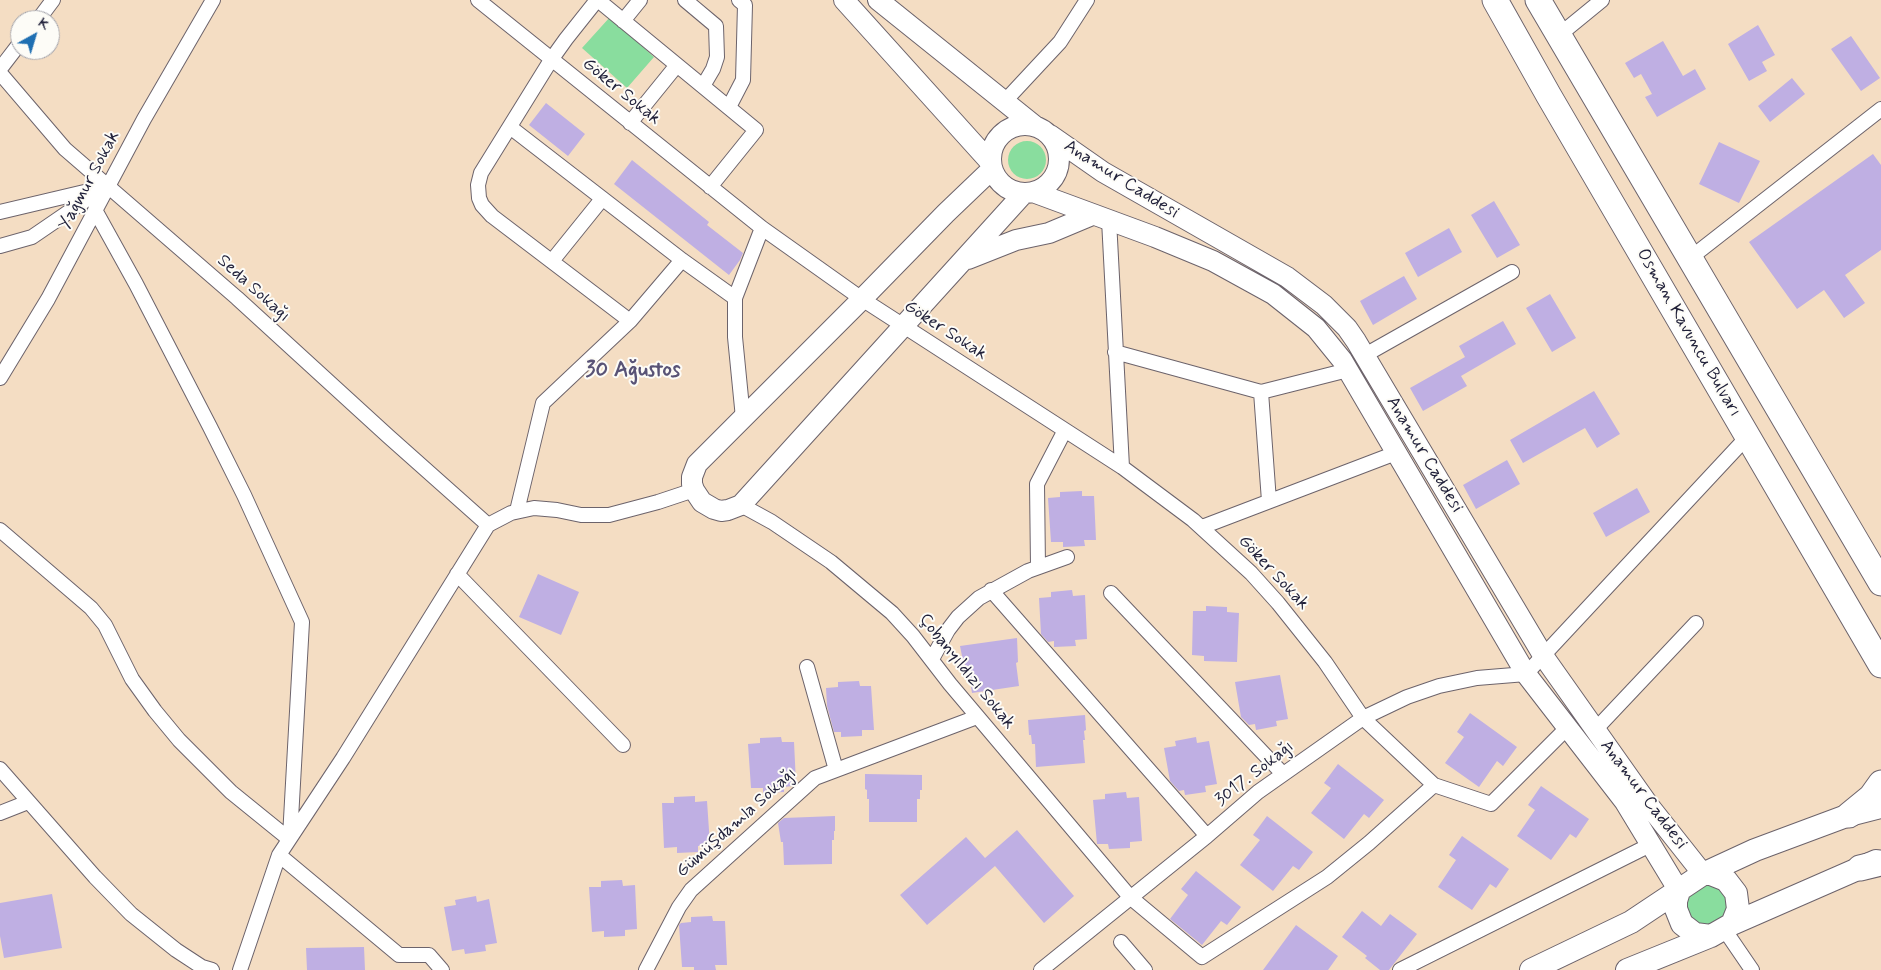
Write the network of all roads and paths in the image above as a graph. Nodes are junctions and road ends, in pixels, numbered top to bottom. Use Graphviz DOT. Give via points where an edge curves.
graph roads {
  1 [pos="213,0"];
  2 [pos="478,0"];
  3 [pos="598,0"];
  4 [pos="640,0"];
  5 [pos="684,0"];
  6 [pos="739,0"];
  7 [pos="844,0"];
  8 [pos="878,0"];
  9 [pos="1086,0"];
  10 [pos="1495,0"];
  11 [pos="1538,0"];
  12 [pos="1602,0"];
  13 [pos="623,21"];
  14 [pos="1558,36"];
  15 [pos="10,56"];
  16 [pos="552,60"];
  17 [pos="677,65"];
  18 [pos="0,69"];
  19 [pos="0,73"];
  20 [pos="703,86"];
  21 [pos="1005,101"];
  22 [pos="728,107"];
  23 [pos="1881,109"];
  24 [pos="630,122"];
  25 [pos="510,127"];
  26 [pos="1043,131"];
  27 [pos="992,166"];
  28 [pos="107,186"];
  29 [pos="710,187"];
  30 [pos="1029,193"];
  31 [pos="602,199"];
  32 [pos="95,210"];
  33 [pos="0,212"];
  34 [pos="1100,217"];
  35 [pos="762,228"];
  36 [pos="0,246"];
  37 [pos="1690,259"];
  38 [pos="682,260"];
  39 [pos="552,261"];
  40 [pos="962,262"];
  41 [pos="1512,272"];
  42 [pos="735,298"];
  43 [pos="862,299"];
  44 [pos="630,321"];
  45 [pos="903,326"];
  46 [pos="1115,352"];
  47 [pos="1365,355"];
  48 [pos="1348,370"];
  49 [pos="0,378"];
  50 [pos="1261,392"];
  51 [pos="743,418"];
  52 [pos="1065,430"];
  53 [pos="1748,436"];
  54 [pos="1396,453"];
  55 [pos="1122,467"];
  56 [pos="694,490"];
  57 [pos="1269,502"];
  58 [pos="741,505"];
  59 [pos="516,511"];
  60 [pos="488,525"];
  61 [pos="1202,527"];
  62 [pos="0,530"];
  63 [pos="1068,557"];
  64 [pos="1038,567"];
  65 [pos="457,574"];
  66 [pos="1881,584"];
  67 [pos="991,590"];
  68 [pos="1111,593"];
  69 [pos="1696,624"];
  70 [pos="1544,656"];
  71 [pos="932,659"];
  72 [pos="1881,665"];
  73 [pos="807,667"];
  74 [pos="1526,674"];
  75 [pos="977,717"];
  76 [pos="1363,718"];
  77 [pos="1567,728"];
  78 [pos="1595,730"];
  79 [pos="623,745"];
  80 [pos="0,770"];
  81 [pos="836,770"];
  82 [pos="1283,774"];
  83 [pos="1881,783"];
  84 [pos="1434,785"];
  85 [pos="28,802"];
  86 [pos="1881,807"];
  87 [pos="0,813"];
  88 [pos="1849,815"];
  89 [pos="1207,836"];
  90 [pos="289,839"];
  91 [pos="1650,845"];
  92 [pos="279,855"];
  93 [pos="1874,863"];
  94 [pos="1703,874"];
  95 [pos="1679,891"];
  96 [pos="1130,897"];
  97 [pos="1722,930"];
  98 [pos="1121,942"];
  99 [pos="212,970"];
  100 [pos="240,970"];
  101 [pos="442,970"];
  102 [pos="646,970"];
  103 [pos="1041,970"];
  104 [pos="1145,970"];
  105 [pos="1400,970"];
  106 [pos="1531,970"];
  107 [pos="1627,970"];
  108 [pos="1752,970"];
  1 -- 28 [label="street, Yağmur Sokak"];
  2 -- 16 [label="street, Göker Sokak"];
  3 -- 13 [label="street"];
  3 -- 16 [label="street"];
  4 -- 13 [label="street"];
  5 -- 20 [label="street" via="716,26 717,57"];
  6 -- 22 [label="street" via="745,5 743,80"];
  7 -- 27 [label="street"];
  8 -- 21 [label="street, Anamur Caddesi"];
  9 -- 21 [label="street" via="1060,42"];
  10 -- 53 [label="highway, Osman Kavuncu Bulvarı"];
  11 -- 14 [label="highway"];
  12 -- 14 [label="street"];
  13 -- 17 [label="street"];
  14 -- 37 [label="highway"];
  15 -- 18 [label="street"];
  16 -- 24 [label="street, Göker Sokak"];
  16 -- 25 [label="street"];
  17 -- 20 [label="street"];
  17 -- 24 [label="street"];
  19 -- 28 [label="street, Seda Sokağı" via="65,149"];
  20 -- 22 [label="street"];
  21 -- 26 [label="street, Anamur Caddesi"];
  22 -- 29 [label="street" via="756,130"];
  23 -- 37 [label="street"];
  24 -- 29 [label="street, Göker Sokak"];
  25 -- 31 [label="street"];
  25 -- 39 [label="street" via="481,172 479,198 492,216"];
  26 -- 27 [label="street" via="1018,125 1003,132 993,146"];
  26 -- 30 [label="street" via="1058,151 1058,169 1048,184"];
  26 -- 47 [label="street, Anamur Caddesi" via="1103,172 1287,277 1336,316"];
  27 -- 30 [label="street" via="1001,183 1016,192"];
  27 -- 43 [label="street"];
  28 -- 32 [label="street, Yağmur Sokak"];
  28 -- 33 [label="street"];
  28 -- 36 [label="street" via="32,237"];
  28 -- 60 [label="street, Seda Sokağı" via="237,298"];
  29 -- 35 [label="street, Göker Sokak"];
  30 -- 34 [label="street, Anamur Caddesi"];
  30 -- 40 [label="street"];
  31 -- 38 [label="street"];
  31 -- 39 [label="street"];
  32 -- 49 [label="street, Yağmur Sokak" via="48,300"];
  32 -- 90 [label="street" via="210,426 302,622"];
  34 -- 40 [label="street" via="1007,243"];
  34 -- 46 [label="street"];
  34 -- 48 [label="street, Anamur Caddesi" via="1213,261 1273,294 1316,328"];
  35 -- 42 [label="street"];
  35 -- 43 [label="street, Göker Sokak"];
  37 -- 66 [label="highway"];
  38 -- 42 [label="street"];
  38 -- 44 [label="street"];
  39 -- 44 [label="street"];
  40 -- 45 [label="street"];
  41 -- 47 [label="street"];
  42 -- 51 [label="street" via="735,338"];
  43 -- 45 [label="street, Göker Sokak"];
  43 -- 51 [label="street"];
  44 -- 59 [label="street" via="544,403"];
  45 -- 52 [label="street, Göker Sokak"];
  45 -- 58 [label="street"];
  46 -- 50 [label="street"];
  46 -- 55 [label="street"];
  47 -- 70 [label="street, Anamur Caddesi"];
  48 -- 50 [label="street"];
  48 -- 54 [label="street, Anamur Caddesi"];
  50 -- 57 [label="street"];
  51 -- 56 [label="street" via="697,464 692,477"];
  52 -- 55 [label="street, Göker Sokak"];
  52 -- 64 [label="street" via="1037,484"];
  53 -- 70 [label="street"];
  53 -- 72 [label="highway, Osman Kavuncu Bulvarı"];
  54 -- 57 [label="street"];
  54 -- 74 [label="street, Anamur Caddesi"];
  55 -- 61 [label="street, Göker Sokak"];
  56 -- 58 [label="street" via="702,502 714,510 728,510"];
  56 -- 59 [label="street" via="609,514 581,515 546,508"];
  57 -- 61 [label="street"];
  58 -- 71 [label="street, Çobanyıldızı Sokak" via="802,542 862,587 892,613"];
  59 -- 60 [label="street"];
  60 -- 65 [label="street"];
  61 -- 76 [label="street, Göker Sokak" via="1278,604 1325,662"];
  62 -- 90 [label="street" via="91,608 105,625 132,679 179,740 231,792"];
  63 -- 64 [label="street"];
  64 -- 67 [label="street"];
  65 -- 79 [label="street"];
  65 -- 90 [label="street"];
  67 -- 71 [label="street" via="958,617"];
  67 -- 89 [label="street"];
  68 -- 82 [label="street"];
  69 -- 78 [label="street"];
  70 -- 74 [label="street"];
  70 -- 78 [label="street, Anamur Caddesi"];
  71 -- 75 [label="street, Çobanyıldızı Sokak"];
  73 -- 81 [label="street"];
  74 -- 76 [label="street, 3017. Sokağı" via="1476,678 1440,686 1406,697"];
  74 -- 77 [label="street, Anamur Caddesi"];
  75 -- 81 [label="street, Gümüşdamla Sokağı"];
  75 -- 96 [label="street, Çobanyıldızı Sokak"];
  76 -- 82 [label="street, 3017. Sokağı"];
  76 -- 84 [label="street, Göker Sokak"];
  77 -- 84 [label="street" via="1491,804"];
  77 -- 91 [label="street, Anamur Caddesi" via="1625,802"];
  78 -- 94 [label="street, Anamur Caddesi"];
  80 -- 85 [label="street"];
  81 -- 102 [label="street, Gümüşdamla Sokağı" via="815,778 691,890"];
  82 -- 89 [label="street, 3017. Sokağı"];
  83 -- 88 [label="highway" via="1871,797"];
  84 -- 96 [label="street, Çobanyıldızı Sokak" via="1327,877 1202,957"];
  85 -- 87 [label="street"];
  85 -- 99 [label="street" via="131,914 176,950"];
  86 -- 88 [label="main road"];
  88 -- 94 [label="main road" via="1755,850"];
  89 -- 96 [label="street, 3017. Sokağı"];
  90 -- 92 [label="street"];
  91 -- 95 [label="street, Anamur Caddesi"];
  91 -- 105 [label="street"];
  92 -- 100 [label="street"];
  92 -- 101 [label="street" via="399,956 429,955"];
  93 -- 97 [label="main road"];
  94 -- 95 [label="main road"];
  94 -- 97 [label="main road" via="1726,880 1736,893 1738,909"];
  95 -- 97 [label="main road" via="1676,909 1682,924 1695,934"];
  95 -- 106 [label="main road" via="1630,922"];
  96 -- 103 [label="street, 3017. Sokağı"];
  97 -- 107 [label="main road"];
  97 -- 108 [label="street"];
  98 -- 104 [label="street"];
}
